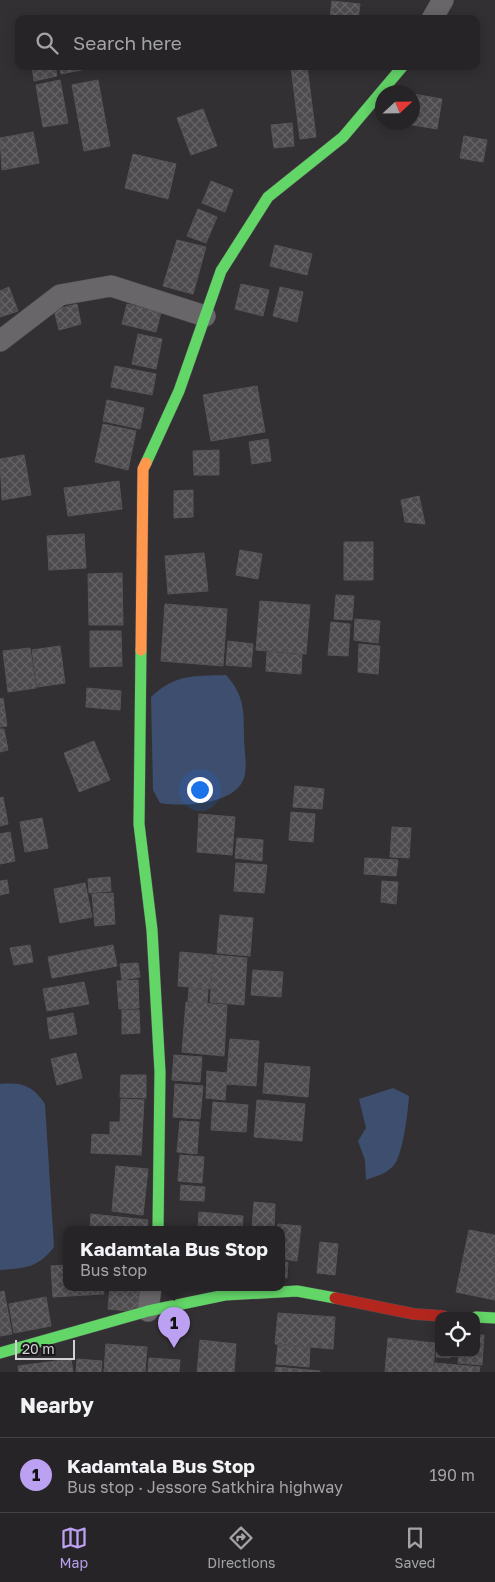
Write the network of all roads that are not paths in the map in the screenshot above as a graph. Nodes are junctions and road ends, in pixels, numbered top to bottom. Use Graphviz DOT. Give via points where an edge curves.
graph roads {
  1 [pos="443,0"];
  2 [pos="434,15"];
  3 [pos="399,70"];
  4 [pos="205,316"];
  5 [pos="0,340"];
  6 [pos="158,1226"];
  7 [pos="150,1291"];
  8 [pos="148,1311"];
  9 [pos="435,1316"];
  10 [pos="480,1318"];
  11 [pos="495,1318"];
  12 [pos="0,1353"];
  1 -- 2 [label="street"];
  3 -- 4 [label="main road" via="343,137 268,197 221,271"];
  4 -- 5 [label="street" via="110,286 60,295"];
  4 -- 6 [label="main road" via="179,390 143,470 139,824 152,930 160,1072"];
  7 -- 8 [label="street"];
  8 -- 9 [label="main road" via="225,1295 297,1291"];
  8 -- 12 [label="main road"];
  10 -- 11 [label="main road"];
}
